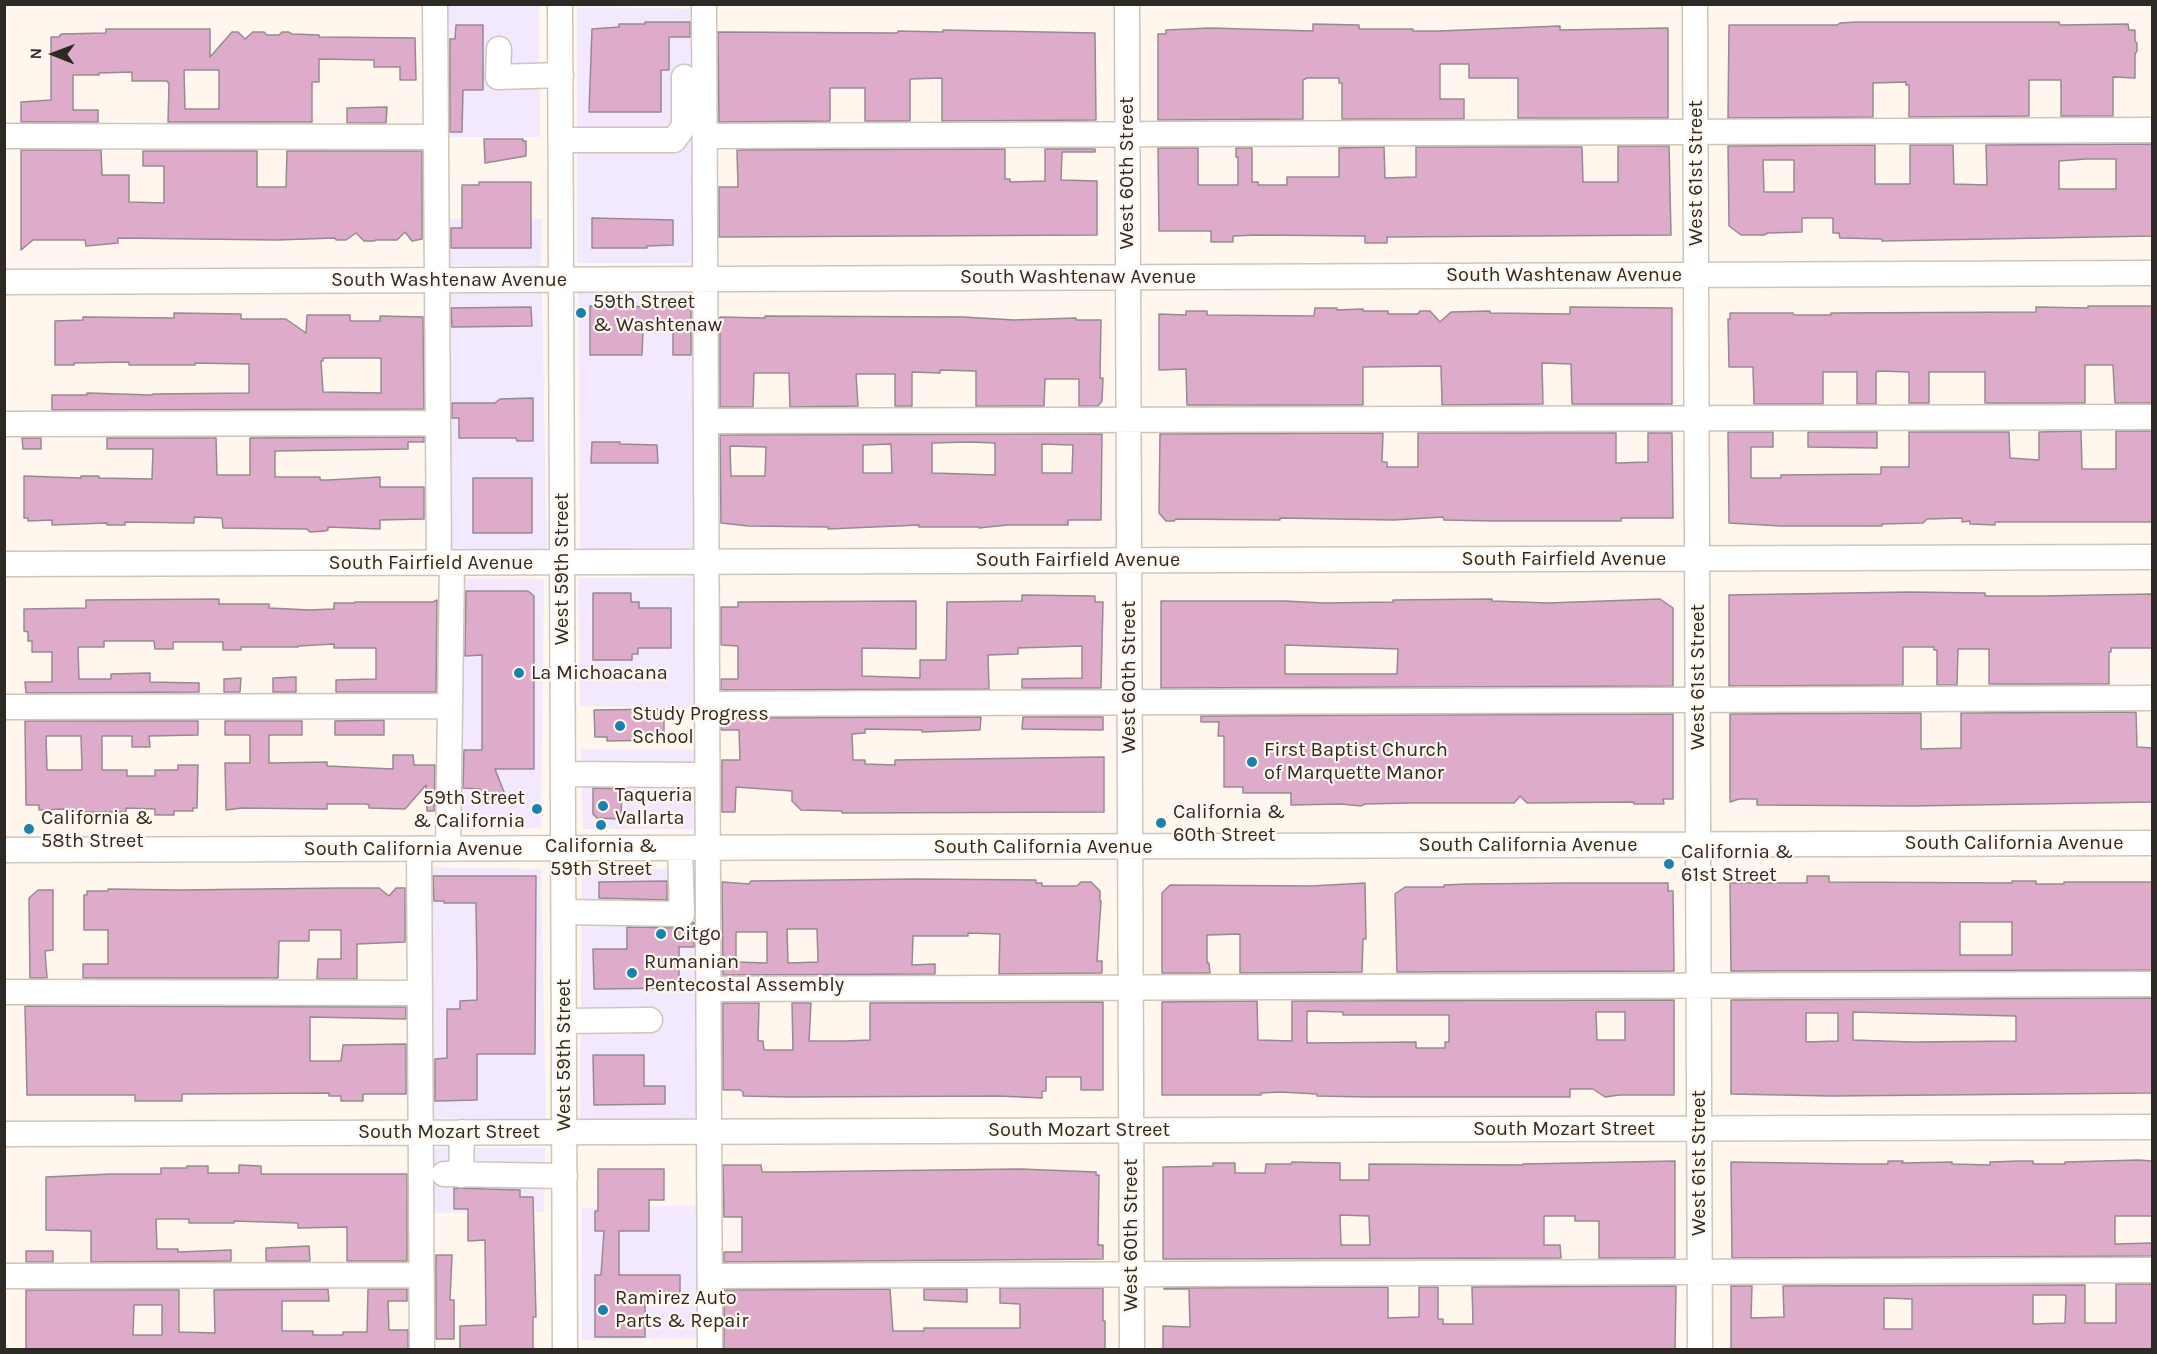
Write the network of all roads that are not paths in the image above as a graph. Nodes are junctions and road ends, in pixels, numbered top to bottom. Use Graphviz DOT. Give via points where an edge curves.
graph roads {
  1 [pos="435,4"];
  2 [pos="560,4"];
  3 [pos="704,4"];
  4 [pos="1127,4"];
  5 [pos="1695,4"];
  6 [pos="499,49"];
  7 [pos="561,75"];
  8 [pos="684,76"];
  9 [pos="698,129"];
  10 [pos="2152,130"];
  11 [pos="1696,132"];
  12 [pos="1127,134"];
  13 [pos="4,136"];
  14 [pos="436,137"];
  15 [pos="561,140"];
  16 [pos="2152,273"];
  17 [pos="1696,275"];
  18 [pos="1128,276"];
  19 [pos="705,279"];
  20 [pos="437,280"];
  21 [pos="561,280"];
  22 [pos="4,282"];
  23 [pos="2152,417"];
  24 [pos="1697,419"];
  25 [pos="1128,420"];
  26 [pos="706,421"];
  27 [pos="438,423"];
  28 [pos="4,424"];
  29 [pos="2152,557"];
  30 [pos="1697,559"];
  31 [pos="1129,560"];
  32 [pos="445,562"];
  33 [pos="562,562"];
  34 [pos="707,562"];
  35 [pos="4,564"];
  36 [pos="2152,698"];
  37 [pos="1698,700"];
  38 [pos="1129,702"];
  39 [pos="707,704"];
  40 [pos="450,706"];
  41 [pos="4,707"];
  42 [pos="563,774"];
  43 [pos="692,775"];
  44 [pos="2152,843"];
  45 [pos="1698,845"];
  46 [pos="1130,847"];
  47 [pos="563,848"];
  48 [pos="680,848"];
  49 [pos="708,848"];
  50 [pos="419,849"];
  51 [pos="448,849"];
  52 [pos="4,850"];
  53 [pos="564,912"];
  54 [pos="2152,984"];
  55 [pos="1699,986"];
  56 [pos="1131,987"];
  57 [pos="708,989"];
  58 [pos="4,992"];
  59 [pos="420,993"];
  60 [pos="650,1020"];
  61 [pos="564,1021"];
  62 [pos="2152,1127"];
  63 [pos="1699,1128"];
  64 [pos="1131,1130"];
  65 [pos="709,1131"];
  66 [pos="421,1132"];
  67 [pos="462,1132"];
  68 [pos="565,1132"];
  69 [pos="4,1134"];
  70 [pos="565,1176"];
  71 [pos="2152,1270"];
  72 [pos="1132,1272"];
  73 [pos="1700,1273"];
  74 [pos="421,1275"];
  75 [pos="710,1275"];
  76 [pos="4,1276"];
  77 [pos="422,1350"];
  78 [pos="565,1350"];
  79 [pos="710,1350"];
  80 [pos="1132,1350"];
  81 [pos="1700,1350"];
  1 -- 14 [label="street"];
  2 -- 7 [label="street, West 59th Street"];
  3 -- 9 [label="street"];
  4 -- 12 [label="street, West 60th Street"];
  5 -- 11 [label="street, West 61st Street"];
  6 -- 7 [label="street" via="498,77"];
  7 -- 15 [label="street, West 59th Street"];
  8 -- 9 [label="street"];
  9 -- 12 [label="street"];
  9 -- 15 [label="street" via="674,140"];
  9 -- 19 [label="street"];
  10 -- 11 [label="street"];
  11 -- 12 [label="street"];
  11 -- 17 [label="street, West 61st Street"];
  12 -- 18 [label="street, West 60th Street"];
  13 -- 14 [label="street"];
  14 -- 20 [label="street"];
  15 -- 21 [label="street, West 59th Street"];
  16 -- 17 [label="street, South Washtenaw Avenue"];
  17 -- 18 [label="street, South Washtenaw Avenue"];
  17 -- 24 [label="street, West 61st Street"];
  18 -- 19 [label="street, South Washtenaw Avenue"];
  18 -- 25 [label="street, West 60th Street"];
  19 -- 21 [label="street, South Washtenaw Avenue"];
  19 -- 26 [label="street"];
  20 -- 21 [label="street, South Washtenaw Avenue"];
  20 -- 22 [label="street, South Washtenaw Avenue"];
  20 -- 27 [label="street"];
  21 -- 33 [label="street, West 59th Street"];
  23 -- 24 [label="street"];
  24 -- 25 [label="street"];
  24 -- 30 [label="street, West 61st Street"];
  25 -- 26 [label="street"];
  25 -- 31 [label="street, West 60th Street"];
  26 -- 34 [label="street"];
  27 -- 28 [label="street"];
  27 -- 32 [label="street"];
  29 -- 30 [label="street, South Fairfield Avenue"];
  30 -- 31 [label="street, South Fairfield Avenue"];
  30 -- 37 [label="street, West 61st Street"];
  31 -- 34 [label="street, South Fairfield Avenue"];
  31 -- 38 [label="street, West 60th Street"];
  32 -- 33 [label="street, South Fairfield Avenue"];
  32 -- 35 [label="street, South Fairfield Avenue"];
  32 -- 40 [label="street"];
  33 -- 34 [label="street, South Fairfield Avenue"];
  33 -- 42 [label="street, West 59th Street"];
  34 -- 39 [label="street"];
  36 -- 37 [label="street"];
  37 -- 38 [label="street"];
  37 -- 45 [label="street, West 61st Street"];
  38 -- 39 [label="street"];
  38 -- 46 [label="street, West 60th Street"];
  39 -- 49 [label="street"];
  40 -- 41 [label="street"];
  40 -- 51 [label="street"];
  42 -- 43 [label="street"];
  42 -- 47 [label="street, West 59th Street"];
  44 -- 45 [label="street, South California Avenue"];
  45 -- 46 [label="street, South California Avenue"];
  45 -- 55 [label="street, West 61st Street"];
  46 -- 49 [label="street, South California Avenue"];
  46 -- 56 [label="street, West 60th Street"];
  47 -- 48 [label="street, South California Avenue"];
  47 -- 51 [label="street, South California Avenue"];
  47 -- 53 [label="street, West 59th Street"];
  48 -- 49 [label="street, South California Avenue"];
  48 -- 53 [label="street" via="682,914"];
  49 -- 57 [label="street"];
  50 -- 51 [label="street, South California Avenue"];
  50 -- 52 [label="street, South California Avenue"];
  50 -- 59 [label="street"];
  53 -- 61 [label="street, West 59th Street"];
  54 -- 55 [label="street"];
  55 -- 56 [label="street"];
  55 -- 63 [label="street, West 61st Street"];
  56 -- 57 [label="street"];
  56 -- 64 [label="street, West 60th Street"];
  57 -- 65 [label="street"];
  58 -- 59 [label="street"];
  59 -- 66 [label="street"];
  60 -- 61 [label="street"];
  61 -- 68 [label="street, West 59th Street"];
  62 -- 63 [label="street, South Mozart Street"];
  63 -- 64 [label="street, South Mozart Street"];
  63 -- 73 [label="street, West 61st Street"];
  64 -- 65 [label="street, South Mozart Street"];
  64 -- 72 [label="street, West 60th Street"];
  65 -- 68 [label="street, South Mozart Street"];
  65 -- 75 [label="street"];
  66 -- 67 [label="street, South Mozart Street"];
  66 -- 69 [label="street, South Mozart Street"];
  66 -- 74 [label="street"];
  67 -- 68 [label="street, South Mozart Street"];
  67 -- 70 [label="street" via="453,1174"];
  68 -- 70 [label="street, West 59th Street"];
  70 -- 78 [label="street, West 59th Street"];
  71 -- 73 [label="street"];
  72 -- 73 [label="street"];
  72 -- 75 [label="street"];
  72 -- 80 [label="street, West 60th Street"];
  73 -- 81 [label="street, West 61st Street"];
  74 -- 76 [label="street"];
  74 -- 77 [label="street"];
  75 -- 79 [label="street"];
}
